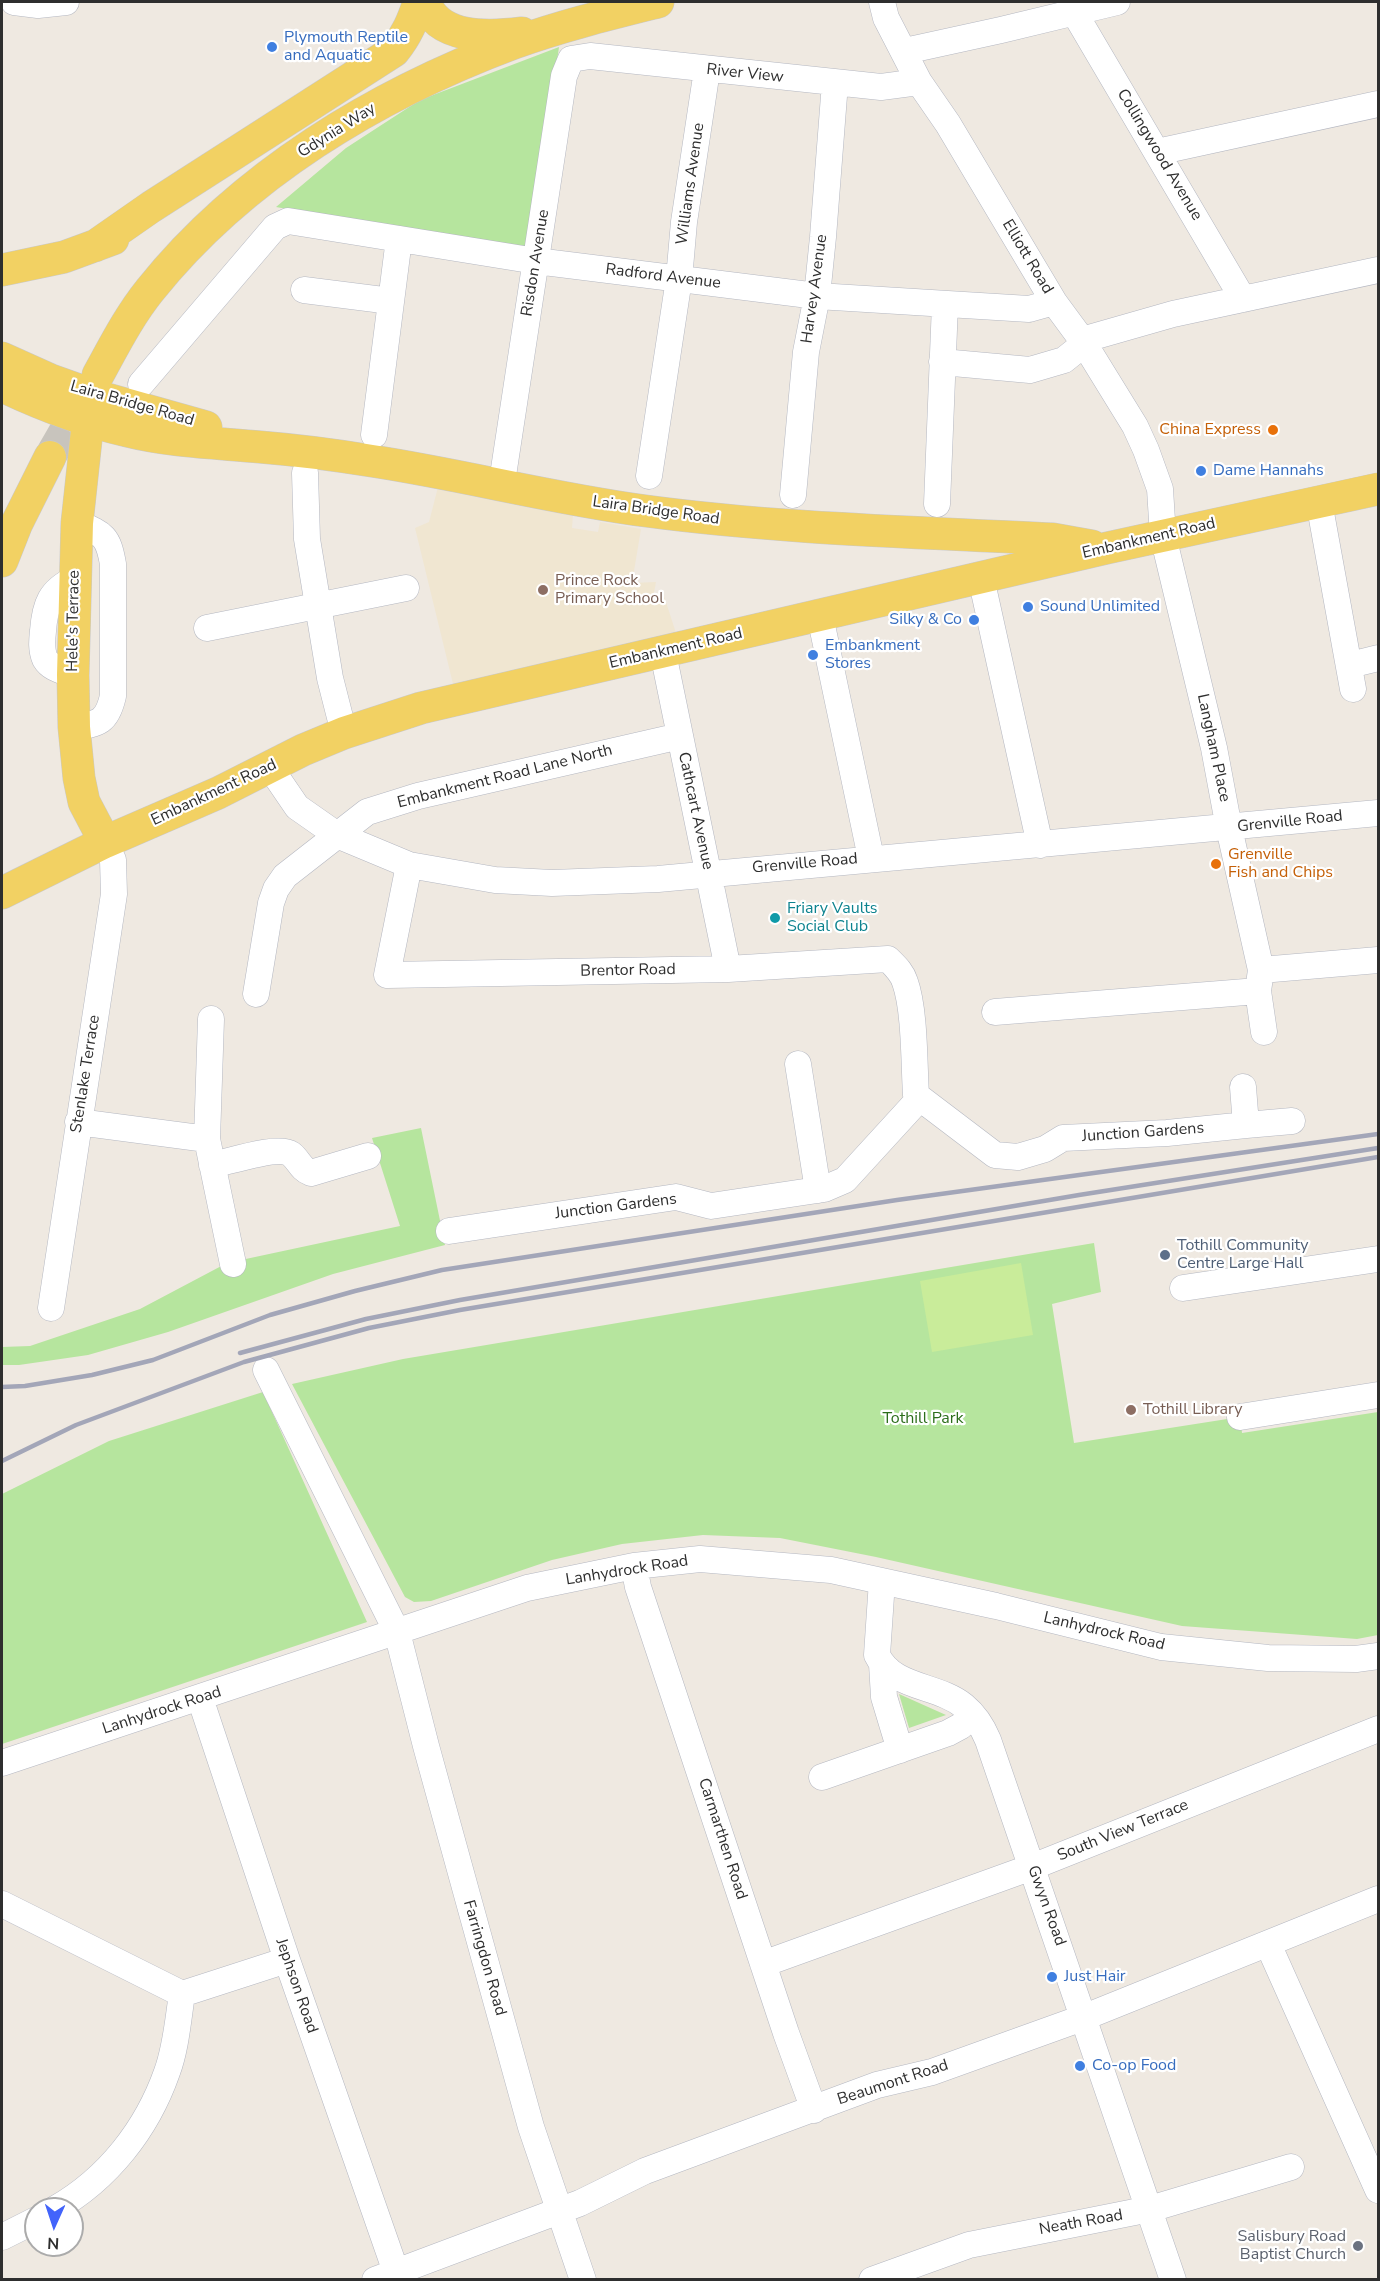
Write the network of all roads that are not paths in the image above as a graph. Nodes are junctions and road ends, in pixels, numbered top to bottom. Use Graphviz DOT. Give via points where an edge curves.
graph roads {
  1 [pos="14,2"];
  2 [pos="66,2"];
  3 [pos="419,2"];
  4 [pos="425,2"];
  5 [pos="658,2"];
  6 [pos="882,2"];
  7 [pos="1117,2"];
  8 [pos="1074,12"];
  9 [pos="565,27"];
  10 [pos="905,51"];
  11 [pos="571,59"];
  12 [pos="707,70"];
  13 [pos="919,81"];
  14 [pos="835,83"];
  15 [pos="1378,104"];
  16 [pos="306,147"];
  17 [pos="1157,153"];
  18 [pos="399,239"];
  19 [pos="95,246"];
  20 [pos="536,261"];
  21 [pos="2,270"];
  22 [pos="1378,270"];
  23 [pos="679,279"];
  24 [pos="304,290"];
  25 [pos="817,296"];
  26 [pos="1243,299"];
  27 [pos="392,301"];
  28 [pos="1054,302"];
  29 [pos="945,304"];
  30 [pos="1083,342"];
  31 [pos="2,358"];
  32 [pos="942,362"];
  33 [pos="141,384"];
  34 [pos="2,386"];
  35 [pos="94,397"];
  36 [pos="374,435"];
  37 [pos="50,456"];
  38 [pos="1378,467"];
  39 [pos="504,469"];
  40 [pos="305,473"];
  41 [pos="649,476"];
  42 [pos="1378,489"];
  43 [pos="793,495"];
  44 [pos="1318,502"];
  45 [pos="937,504"];
  46 [pos="77,523"];
  47 [pos="1161,526"];
  48 [pos="1053,539"];
  49 [pos="1107,548"];
  50 [pos="2,561"];
  51 [pos="981,578"];
  52 [pos="406,588"];
  53 [pos="319,607"];
  54 [pos="820,615"];
  55 [pos="207,628"];
  56 [pos="663,652"];
  57 [pos="1378,658"];
  58 [pos="74,727"];
  59 [pos="344,733"];
  60 [pos="680,735"];
  61 [pos="269,766"];
  62 [pos="1378,813"];
  63 [pos="1229,828"];
  64 [pos="337,835"];
  65 [pos="105,842"];
  66 [pos="1040,845"];
  67 [pos="872,858"];
  68 [pos="409,866"];
  69 [pos="708,873"];
  70 [pos="2,893"];
  71 [pos="1378,960"];
  72 [pos="728,969"];
  73 [pos="1260,981"];
  74 [pos="256,994"];
  75 [pos="995,1012"];
  76 [pos="211,1019"];
  77 [pos="1264,1032"];
  78 [pos="798,1064"];
  79 [pos="1243,1087"];
  80 [pos="920,1098"];
  81 [pos="1293,1121"];
  82 [pos="78,1122"];
  83 [pos="1246,1125"];
  84 [pos="207,1139"];
  85 [pos="368,1156"];
  86 [pos="212,1165"];
  87 [pos="818,1190"];
  88 [pos="449,1231"];
  89 [pos="1378,1259"];
  90 [pos="233,1264"];
  91 [pos="1183,1288"];
  92 [pos="51,1308"];
  93 [pos="266,1370"];
  94 [pos="1378,1395"];
  95 [pos="1240,1417"];
  96 [pos="634,1566"];
  97 [pos="882,1581"];
  98 [pos="397,1632"];
  99 [pos="1378,1656"];
  100 [pos="882,1664"];
  101 [pos="200,1698"];
  102 [pos="972,1715"];
  103 [pos="1378,1729"];
  104 [pos="900,1750"];
  105 [pos="2,1763"];
  106 [pos="822,1778"];
  107 [pos="1032,1867"];
  108 [pos="1378,1899"];
  109 [pos="2,1904"];
  110 [pos="1268,1944"];
  111 [pos="286,1960"];
  112 [pos="763,1964"];
  113 [pos="182,1994"];
  114 [pos="1085,2016"];
  115 [pos="814,2110"];
  116 [pos="1291,2167"];
  117 [pos="1378,2190"];
  118 [pos="74,2197"];
  119 [pos="1150,2209"];
  120 [pos="559,2210"];
  121 [pos="24,2226"];
  122 [pos="2,2237"];
  123 [pos="385,2276"];
  124 [pos="583,2280"];
  125 [pos="872,2280"];
  126 [pos="1173,2280"];
  1 -- 2 [label="street"];
  3 -- 19 [label="main road" via="404,38 388,55"];
  4 -- 9 [label="main road" via="436,22 461,32 517,33"];
  5 -- 9 [label="main road, Gdynia Way"];
  6 -- 10 [label="street, Elliott Road" via="886,18"];
  7 -- 8 [label="street"];
  8 -- 10 [label="street"];
  8 -- 17 [label="street, Collingwood Avenue"];
  9 -- 16 [label="main road, Gdynia Way" via="428,80"];
  10 -- 13 [label="street, Elliott Road"];
  11 -- 12 [label="street, River View" via="590,56"];
  11 -- 20 [label="street, Risdon Avenue" via="564,76"];
  12 -- 14 [label="street, River View"];
  12 -- 23 [label="street, Williams Avenue"];
  13 -- 14 [label="street, River View" via="881,87"];
  13 -- 28 [label="street, Elliott Road"];
  14 -- 25 [label="street, Harvey Avenue"];
  15 -- 17 [label="street"];
  16 -- 19 [label="main road"];
  16 -- 35 [label="main road, Gdynia Way" via="215,220 149,291 128,321"];
  17 -- 26 [label="street, Collingwood Avenue"];
  18 -- 20 [label="street, Radford Avenue"];
  18 -- 27 [label="street"];
  18 -- 33 [label="street, Radford Avenue" via="288,221 275,227"];
  19 -- 21 [label="main road"];
  20 -- 23 [label="street, Radford Avenue"];
  20 -- 39 [label="street, Risdon Avenue"];
  22 -- 26 [label="street"];
  23 -- 25 [label="street, Radford Avenue"];
  23 -- 41 [label="street, Williams Avenue"];
  24 -- 27 [label="street"];
  25 -- 29 [label="street, Radford Avenue"];
  25 -- 43 [label="street, Harvey Avenue" via="806,352"];
  26 -- 30 [label="street" via="1173,314"];
  27 -- 36 [label="street"];
  28 -- 29 [label="street, Radford Avenue" via="1029,309"];
  28 -- 30 [label="street, Elliott Road"];
  29 -- 32 [label="street"];
  30 -- 32 [label="street" via="1064,360 1030,370"];
  30 -- 47 [label="street, Elliott Road" via="1146,450 1160,489"];
  31 -- 35 [label="main road, Laira Bridge Road"];
  32 -- 45 [label="street"];
  34 -- 35 [label="main road, Laira Bridge Road" via="32,401"];
  35 -- 46 [label="main road, Hele's Terrace"];
  35 -- 48 [label="main road, Laira Bridge Road" via="153,436 370,461 581,501 712,519"];
  37 -- 50 [label="main road"];
  38 -- 47 [label="main road, Embankment Road"];
  40 -- 53 [label="street" via="307,539"];
  42 -- 44 [label="main road, Embankment Road"];
  44 -- 47 [label="main road, Embankment Road"];
  44 -- 57 [label="street" via="1351,677"];
  46 -- 58 [label="main road, Hele's Terrace"];
  46 -- 58 [label="street" via="102,533 110,545 113,696 109,714 101,721"];
  47 -- 48 [label="main road, Embankment Road"];
  47 -- 49 [label="main road, Embankment Road"];
  47 -- 63 [label="street, Langham Place"];
  48 -- 49 [label="main road"];
  49 -- 51 [label="main road, Embankment Road"];
  51 -- 54 [label="main road, Embankment Road"];
  51 -- 66 [label="street"];
  52 -- 53 [label="street"];
  53 -- 55 [label="street"];
  53 -- 59 [label="street" via="330,678"];
  54 -- 56 [label="main road, Embankment Road"];
  54 -- 67 [label="street"];
  56 -- 59 [label="main road, Embankment Road" via="421,708"];
  56 -- 60 [label="street, Cathcart Avenue"];
  58 -- 65 [label="main road, Hele's Terrace" via="84,802"];
  59 -- 61 [label="main road, Embankment Road"];
  60 -- 64 [label="street, Embankment Road Lane North" via="418,796 367,812"];
  60 -- 69 [label="street, Cathcart Avenue"];
  61 -- 64 [label="street, Grenville Road" via="297,807"];
  61 -- 65 [label="main road, Embankment Road" via="218,793"];
  62 -- 63 [label="street, Grenville Road"];
  63 -- 66 [label="street, Grenville Road"];
  63 -- 73 [label="street, Langham Place"];
  64 -- 68 [label="street, Grenville Road"];
  64 -- 74 [label="street, Embankment Road Lane North" via="285,876 276,889"];
  65 -- 70 [label="main road, Embankment Road"];
  65 -- 82 [label="street, Stenlake Terrace" via="113,860 114,894"];
  66 -- 67 [label="street, Grenville Road"];
  67 -- 69 [label="street, Grenville Road"];
  68 -- 69 [label="street, Grenville Road" via="495,880 552,883"];
  68 -- 72 [label="street, Brentor Road" via="387,975"];
  69 -- 72 [label="street, Cathcart Avenue"];
  71 -- 73 [label="street"];
  72 -- 80 [label="street, Brentor Road" via="888,959 906,982 916,1095"];
  73 -- 75 [label="street"];
  73 -- 77 [label="street, Langham Place"];
  76 -- 84 [label="street"];
  78 -- 87 [label="street"];
  79 -- 83 [label="street"];
  80 -- 83 [label="street, Junction Gardens" via="995,1155 1018,1157 1045,1149 1063,1138"];
  80 -- 87 [label="street, Junction Gardens" via="845,1180"];
  81 -- 83 [label="street, Junction Gardens"];
  82 -- 84 [label="street"];
  82 -- 92 [label="street, Stenlake Terrace"];
  84 -- 86 [label="street"];
  85 -- 86 [label="street" via="311,1173 290,1154 278,1150"];
  86 -- 90 [label="street"];
  87 -- 88 [label="street, Junction Gardens" via="711,1206 676,1197"];
  89 -- 91 [label="street"];
  93 -- 98 [label="street, Farringdon Road"];
  94 -- 95 [label="street"];
  96 -- 97 [label="street, Lanhydrock Road" via="728,1560 831,1570"];
  96 -- 98 [label="street, Lanhydrock Road" via="527,1588"];
  96 -- 112 [label="street, Carmarthen Road"];
  97 -- 99 [label="street, Lanhydrock Road" via="1161,1647 1268,1658"];
  97 -- 100 [label="street" via="877,1655"];
  98 -- 101 [label="street, Lanhydrock Road"];
  98 -- 120 [label="street, Farringdon Road" via="531,2127"];
  100 -- 102 [label="street, Gwyn Road" via="894,1676 958,1702"];
  100 -- 104 [label="street" via="884,1697"];
  101 -- 105 [label="street, Lanhydrock Road"];
  101 -- 111 [label="street, Jephson Road"];
  102 -- 104 [label="street" via="948,1733"];
  102 -- 107 [label="street, Gwyn Road" via="988,1740"];
  103 -- 107 [label="street, South View Terrace"];
  104 -- 106 [label="street"];
  107 -- 112 [label="street, South View Terrace"];
  107 -- 114 [label="street, Gwyn Road"];
  108 -- 110 [label="street, Beaumont Road"];
  109 -- 113 [label="street"];
  110 -- 114 [label="street, Beaumont Road"];
  110 -- 117 [label="street"];
  111 -- 113 [label="street"];
  111 -- 123 [label="street, Jephson Road"];
  112 -- 115 [label="street, Carmarthen Road"];
  113 -- 118 [label="street" via="168,2070 150,2111 132,2141 101,2175"];
  114 -- 115 [label="street, Beaumont Road"];
  114 -- 119 [label="street, Gwyn Road"];
  115 -- 120 [label="street, Beaumont Road" via="645,2171"];
  116 -- 119 [label="street, Neath Road"];
  119 -- 125 [label="street, Neath Road" via="969,2245"];
  119 -- 126 [label="street, Gwyn Road"];
  120 -- 123 [label="street, Beaumont Road"];
  120 -- 124 [label="street, Farringdon Road"];
  121 -- 122 [label="street"];
}
